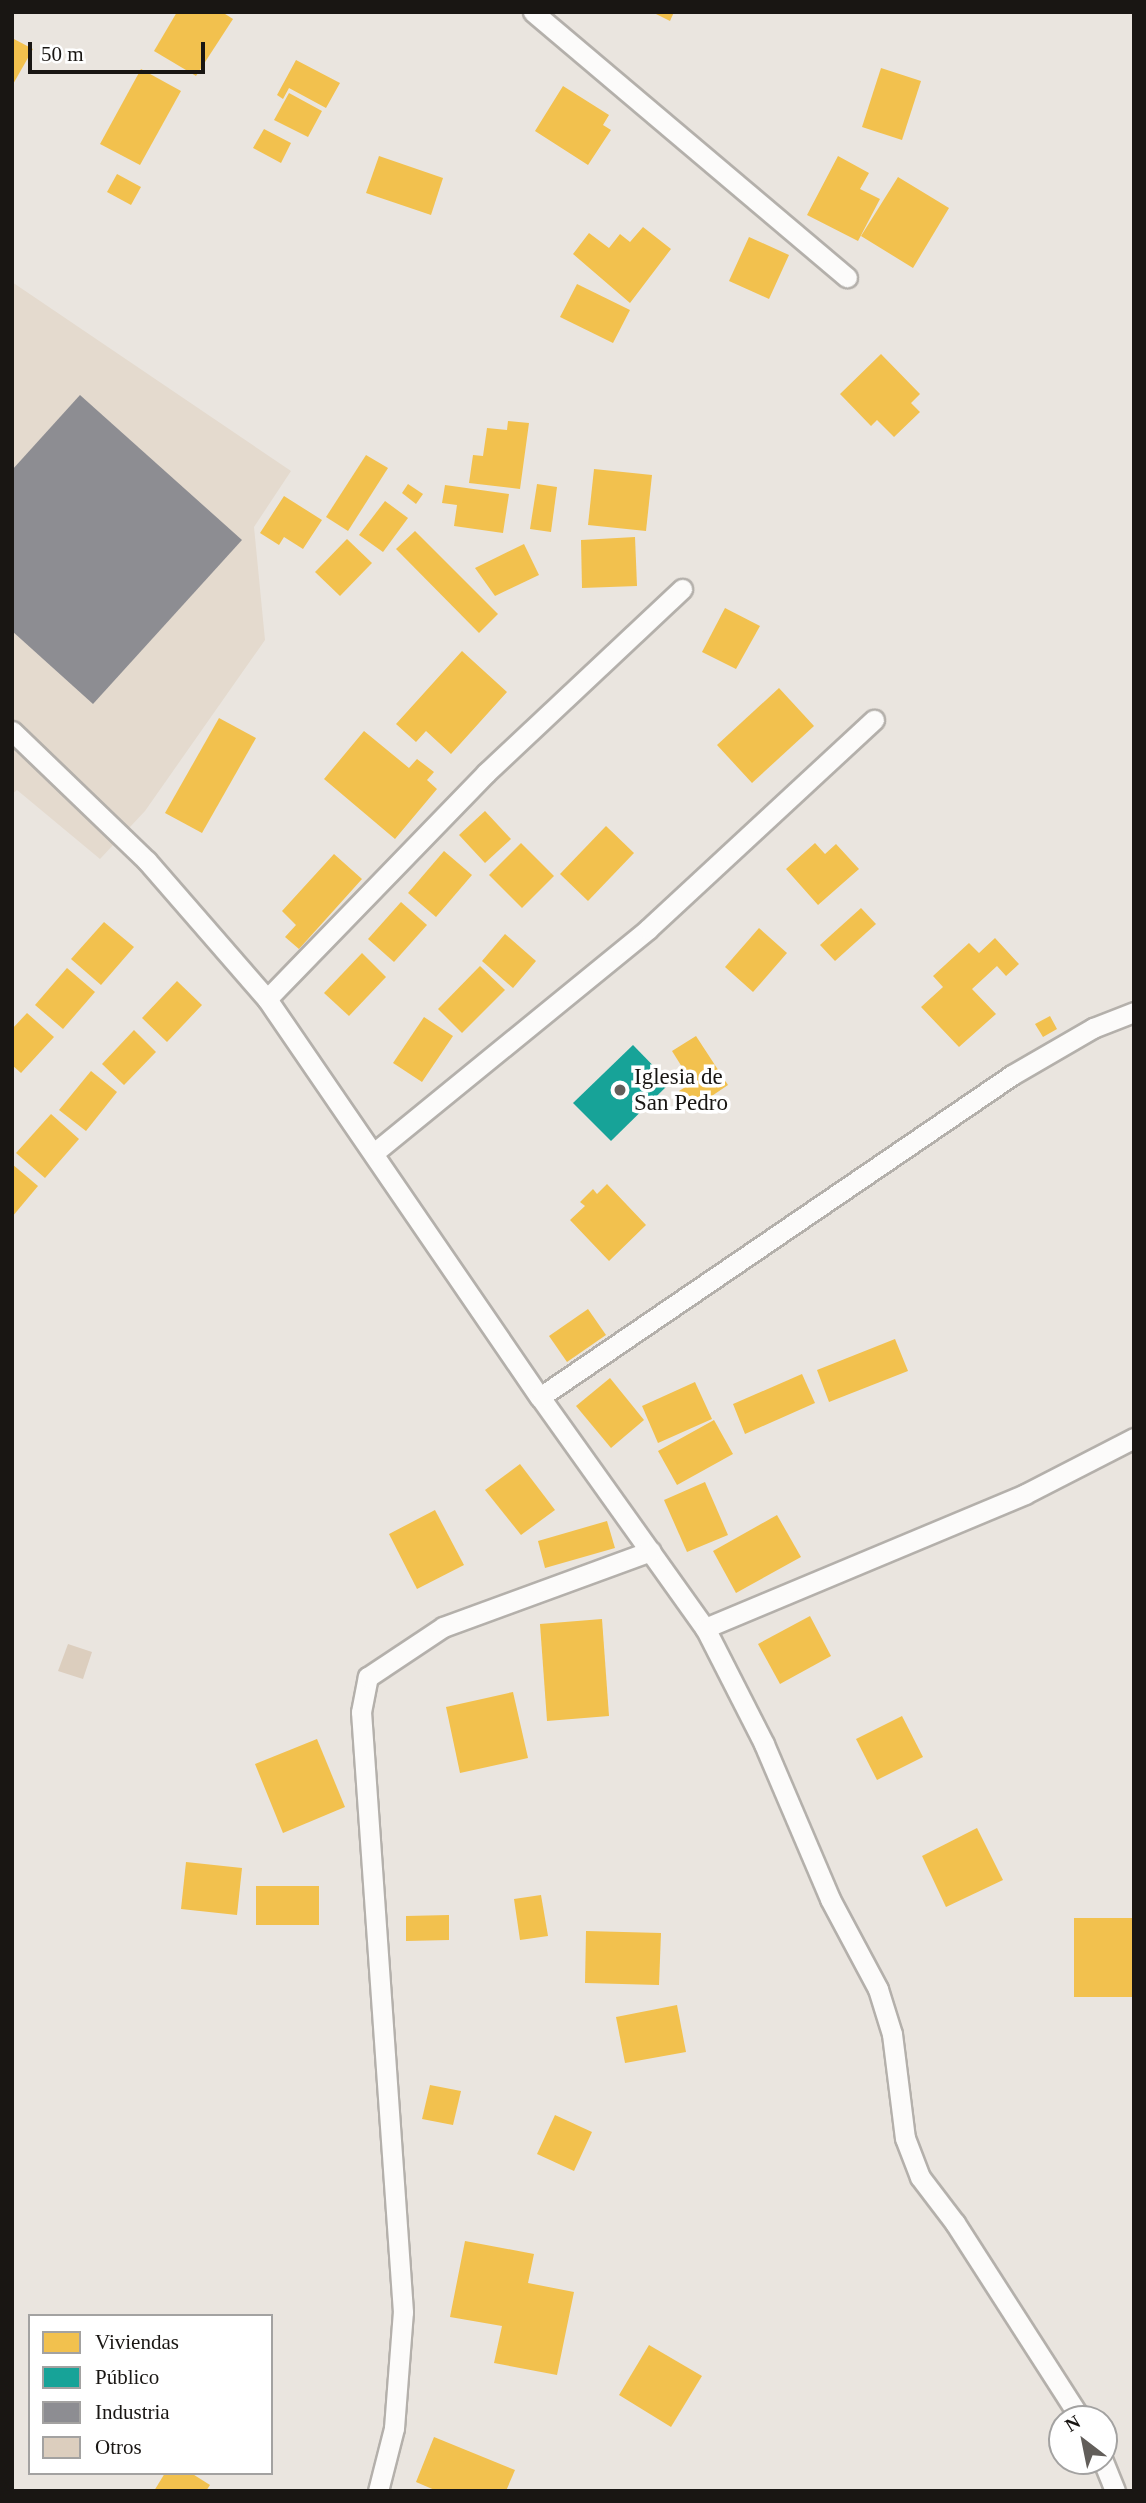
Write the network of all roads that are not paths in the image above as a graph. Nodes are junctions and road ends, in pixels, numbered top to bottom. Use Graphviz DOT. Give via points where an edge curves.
graph roads {
  1 [pos="533,12"];
  2 [pos="847,277"];
  3 [pos="682,589"];
  4 [pos="874,720"];
  5 [pos="12,730"];
  6 [pos="267,999"];
  7 [pos="1134,1012"];
  8 [pos="375,1152"];
  9 [pos="540,1397"];
  10 [pos="1134,1438"];
  11 [pos="651,1551"];
  12 [pos="705,1628"];
  13 [pos="1072,2405"];
  14 [pos="379,2491"];
  1 -- 2 [label="street"];
  3 -- 6 [label="street" via="486,773"];
  4 -- 8 [label="street" via="648,929"];
  5 -- 6 [label="street" via="147,861"];
  6 -- 8 [label="street"];
  7 -- 9 [label="street" via="1093,1028 1012,1075"];
  8 -- 9 [label="street"];
  9 -- 11 [label="street"];
  10 -- 12 [label="street" via="1025,1494"];
  11 -- 12 [label="street"];
  11 -- 14 [label="street" via="443,1627 368,1677 361,1712 403,2312 394,2428"];
  12 -- 13 [label="street" via="764,1744 830,1899 878,1989 892,2034 905,2138 920,2177 956,2223"];
}
